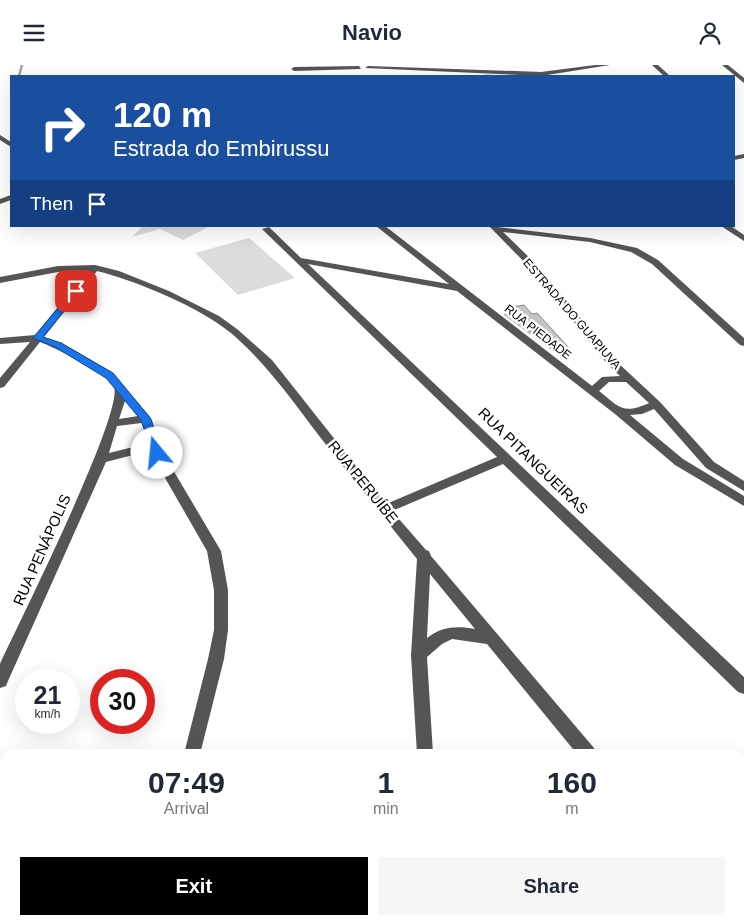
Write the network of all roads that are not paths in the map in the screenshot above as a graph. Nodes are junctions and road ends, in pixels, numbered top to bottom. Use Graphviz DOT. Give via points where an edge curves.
graph roads {
  1 [pos="286,65"];
  2 [pos="607,65"];
  3 [pos="655,65"];
  4 [pos="725,65"];
  5 [pos="361,66"];
  6 [pos="369,66"];
  7 [pos="326,68"];
  8 [pos="294,69"];
  9 [pos="300,72"];
  10 [pos="540,74"];
  11 [pos="306,75"];
  12 [pos="549,75"];
  13 [pos="666,75"];
  14 [pos="744,81"];
  15 [pos="381,227"];
  16 [pos="494,227"];
  17 [pos="726,227"];
  18 [pos="266,229"];
  19 [pos="744,239"];
  20 [pos="298,260"];
  21 [pos="95,268"];
  22 [pos="0,280"];
  23 [pos="459,289"];
  24 [pos="37,338"];
  25 [pos="0,341"];
  26 [pos="744,343"];
  27 [pos="612,363"];
  28 [pos="606,379"];
  29 [pos="631,379"];
  30 [pos="0,385"];
  31 [pos="119,388"];
  32 [pos="592,391"];
  33 [pos="656,403"];
  34 [pos="619,412"];
  35 [pos="146,419"];
  36 [pos="114,423"];
  37 [pos="157,453"];
  38 [pos="506,458"];
  39 [pos="101,459"];
  40 [pos="744,487"];
  41 [pos="744,503"];
  42 [pos="385,509"];
  43 [pos="424,555"];
  44 [pos="491,639"];
  45 [pos="419,655"];
  46 [pos="0,681"];
  47 [pos="744,687"];
  48 [pos="193,749"];
  49 [pos="425,749"];
  50 [pos="584,749"];
  1 -- 8 [label="street"];
  2 -- 10 [label="street"];
  3 -- 13 [label="street"];
  4 -- 14 [label="street"];
  5 -- 6 [label="street"];
  5 -- 7 [label="street"];
  6 -- 10 [label="street"];
  7 -- 8 [label="street"];
  7 -- 9 [label="street"];
  8 -- 9 [label="street"];
  9 -- 11 [label="street"];
  10 -- 12 [label="street"];
  15 -- 23 [label="street, RUA PIEDADE"];
  16 -- 26 [label="street" via="590,239 634,250 654,262"];
  16 -- 27 [label="street, ESTRADA DO GUAPIUVA" via="535,268"];
  17 -- 19 [label="street"];
  18 -- 20 [label="street, RUA PITANGUEIRAS"];
  20 -- 23 [label="street"];
  20 -- 38 [label="street, RUA PITANGUEIRAS"];
  21 -- 22 [label="street, RUA PERUÍBE" via="58,269"];
  21 -- 24 [label="street"];
  21 -- 42 [label="street, RUA PERUÍBE" via="166,293 216,318 234,331 268,362"];
  23 -- 32 [label="street, RUA PIEDADE"];
  24 -- 25 [label="street"];
  24 -- 30 [label="street"];
  24 -- 31 [label="street" via="58,345 109,375"];
  27 -- 28 [label="street"];
  27 -- 29 [label="street, ESTRADA DO GUAPIUVA"];
  28 -- 29 [label="street, ESTRADA DO GUAPIUVA"];
  28 -- 32 [label="street, ESTRADA DO GUAPIUVA"];
  29 -- 33 [label="street, ESTRADA DO GUAPIUVA"];
  31 -- 35 [label="street"];
  31 -- 36 [label="street, RUA PENÁPOLIS" via="120,399"];
  32 -- 34 [label="street, RUA PIEDADE"];
  33 -- 34 [label="street" via="638,412"];
  33 -- 40 [label="street, ESTRADA DO GUAPIUVA" via="710,465"];
  34 -- 41 [label="street, RUA PIEDADE" via="680,462"];
  35 -- 36 [label="street"];
  35 -- 37 [label="street"];
  36 -- 39 [label="street, RUA PENÁPOLIS"];
  37 -- 39 [label="street" via="130,452"];
  37 -- 48 [label="street" via="214,551 222,590 216,659"];
  38 -- 42 [label="street"];
  38 -- 47 [label="street, RUA PITANGUEIRAS"];
  39 -- 46 [label="street, RUA PENÁPOLIS"];
  42 -- 43 [label="street, RUA PERUÍBE"];
  43 -- 44 [label="street, RUA PERUÍBE"];
  43 -- 45 [label="street"];
  44 -- 45 [label="street" via="462,632 446,633 432,640"];
  44 -- 50 [label="street, RUA PERUÍBE"];
  45 -- 49 [label="street"];
}
